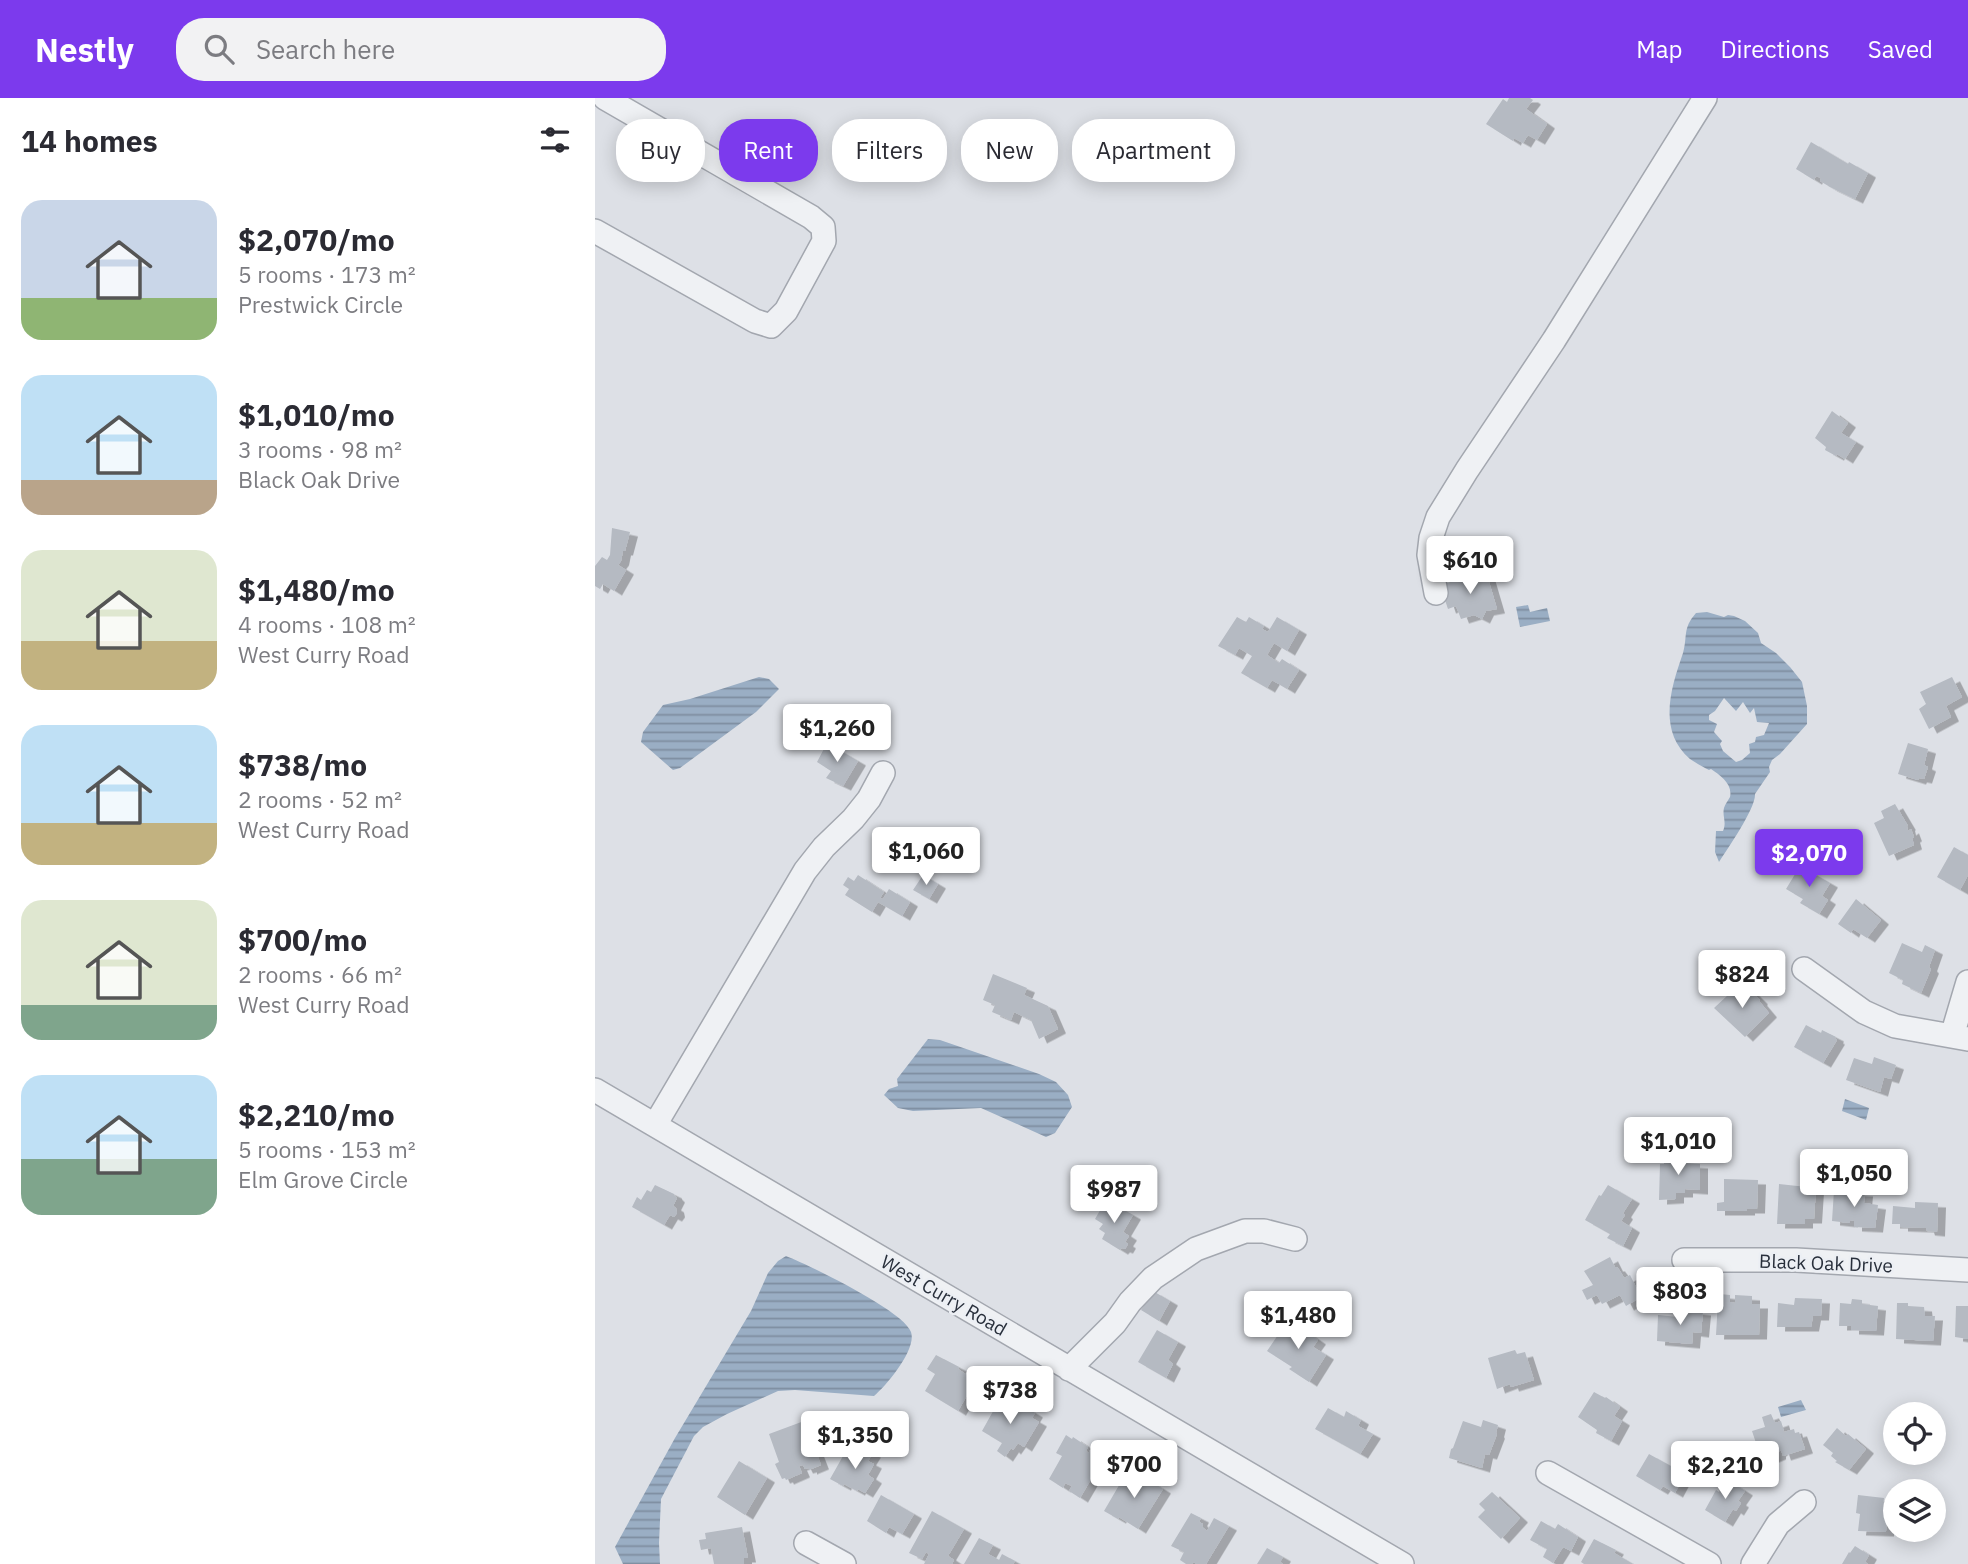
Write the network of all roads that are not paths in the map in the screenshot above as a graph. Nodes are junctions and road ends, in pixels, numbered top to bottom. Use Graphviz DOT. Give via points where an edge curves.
graph roads {
  1 [pos="605,98"];
  2 [pos="1705,98"];
  3 [pos="595,231"];
  4 [pos="1436,593"];
  5 [pos="883,773"];
  6 [pos="1804,969"];
  7 [pos="1968,982"];
  8 [pos="1960,1037"];
  9 [pos="595,1090"];
  10 [pos="655,1125"];
  11 [pos="1295,1239"];
  12 [pos="1684,1260"];
  13 [pos="1968,1270"];
  14 [pos="1069,1368"];
  15 [pos="1548,1473"];
  16 [pos="1804,1502"];
  17 [pos="806,1543"];
  18 [pos="844,1564"];
  19 [pos="1402,1564"];
  20 [pos="1709,1564"];
  21 [pos="1753,1564"];
  1 -- 3 [label="street" via="811,217 823,227 824,241 786,312 771,326"];
  2 -- 4 [label="street" via="1438,517 1429,555"];
  5 -- 10 [label="street" via="869,799 805,871"];
  6 -- 8 [label="street" via="1864,1012 1895,1026"];
  7 -- 8 [label="street"];
  9 -- 10 [label="street, West Curry Road"];
  10 -- 14 [label="street, West Curry Road"];
  11 -- 14 [label="street" via="1245,1231 1196,1249 1153,1278 1115,1324"];
  12 -- 13 [label="street, Black Oak Drive"];
  14 -- 19 [label="street, West Curry Road"];
  15 -- 20 [label="street"];
  16 -- 21 [label="street" via="1778,1524"];
  17 -- 18 [label="street"];
}
